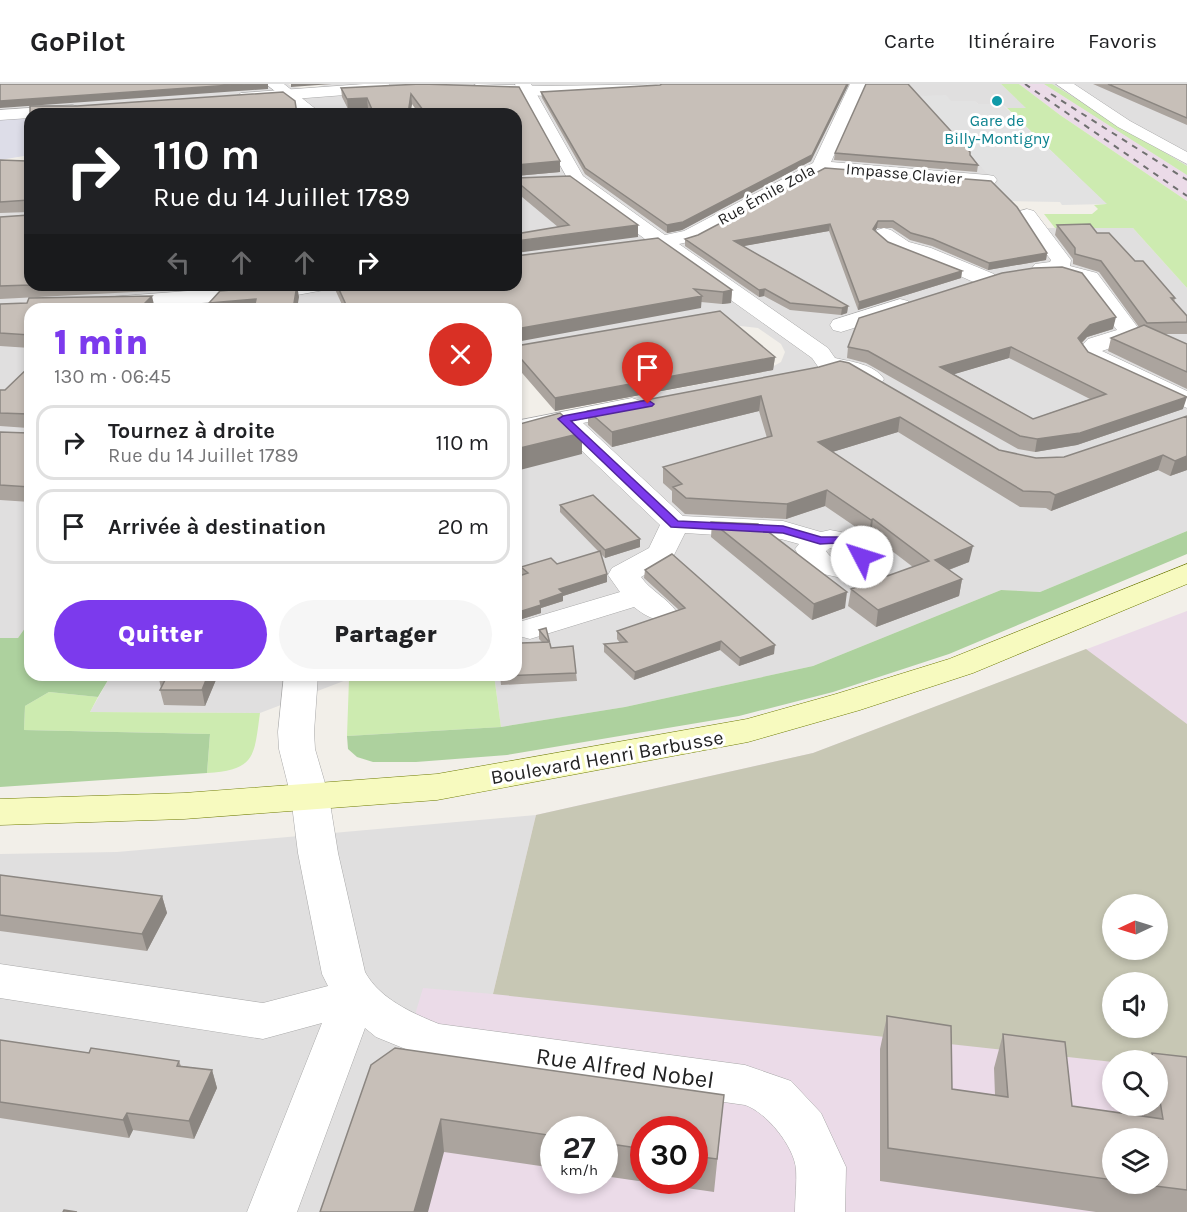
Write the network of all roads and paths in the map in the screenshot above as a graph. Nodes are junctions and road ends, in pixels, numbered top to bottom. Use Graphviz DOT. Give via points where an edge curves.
graph roads {
  1 [pos="274,84"];
  2 [pos="660,84"];
  3 [pos="858,84"];
  4 [pos="1064,84"];
  5 [pos="403,86"];
  6 [pos="524,87"];
  7 [pos="460,88"];
  8 [pos="290,94"];
  9 [pos="223,99"];
  10 [pos="307,108"];
  11 [pos="24,114"];
  12 [pos="0,116"];
  13 [pos="1187,159"];
  14 [pos="820,166"];
  15 [pos="576,179"];
  16 [pos="556,180"];
  17 [pos="988,180"];
  18 [pos="1027,215"];
  19 [pos="884,234"];
  20 [pos="663,242"];
  21 [pos="630,246"];
  22 [pos="1059,269"];
  23 [pos="986,279"];
  24 [pos="953,289"];
  25 [pos="271,291"];
  26 [pos="919,300"];
  27 [pos="112,303"];
  28 [pos="754,308"];
  29 [pos="731,312"];
  30 [pos="777,322"];
  31 [pos="824,323"];
  32 [pos="818,363"];
  33 [pos="896,393"];
  34 [pos="653,403"];
  35 [pos="1183,413"];
  36 [pos="563,419"];
  37 [pos="522,428"];
  38 [pos="675,524"];
  39 [pos="820,541"];
  40 [pos="1187,573"];
  41 [pos="530,629"];
  42 [pos="300,681"];
  43 [pos="310,797"];
  44 [pos="0,812"];
  45 [pos="0,981"];
  46 [pos="356,996"];
  47 [pos="272,1212"];
  48 [pos="820,1212"];
  1 -- 8 [label="street"];
  2 -- 6 [label="street"];
  3 -- 14 [label="street, Rue Émile Zola"];
  4 -- 13 [label="street"];
  5 -- 8 [label="street"];
  6 -- 7 [label="street"];
  6 -- 15 [label="street"];
  8 -- 9 [label="street"];
  8 -- 10 [label="street"];
  11 -- 12 [label="street"];
  14 -- 17 [label="street, Impasse Clavier"];
  14 -- 20 [label="street, Rue Émile Zola" via="690,236"];
  15 -- 16 [label="street"];
  15 -- 20 [label="street"];
  18 -- 22 [label="street" via="1061,260"];
  19 -- 23 [label="street" via="902,247 924,252"];
  20 -- 21 [label="street, Rue Émile Zola"];
  20 -- 28 [label="street"];
  22 -- 23 [label="street" via="1031,269"];
  22 -- 35 [label="street" via="1089,278 1131,333 1096,344 1089,351"];
  23 -- 24 [label="street"];
  25 -- 27 [label="street"];
  26 -- 31 [label="street"];
  28 -- 29 [label="street"];
  28 -- 30 [label="street"];
  30 -- 31 [label="street" via="790,319"];
  30 -- 32 [label="street"];
  31 -- 32 [label="street" via="835,348"];
  32 -- 33 [label="street" via="856,370"];
  34 -- 36 [label="street"];
  36 -- 37 [label="street"];
  36 -- 38 [label="street"];
  38 -- 39 [label="street" via="783,530"];
  38 -- 41 [label="street" via="661,553 623,575 650,603"];
  40 -- 43 [label="main road, Boulevard Henri Barbusse" via="961,666 748,730 457,784"];
  42 -- 43 [label="street" via="297,749"];
  43 -- 44 [label="main road, Boulevard Henri Barbusse" via="154,808"];
  43 -- 46 [label="street" via="344,974"];
  45 -- 46 [label="street" via="263,1020"];
  46 -- 47 [label="street"];
  46 -- 48 [label="street, Rue Alfred Nobel" via="392,1024 435,1042 744,1085 774,1095 804,1128 821,1167"];
}
